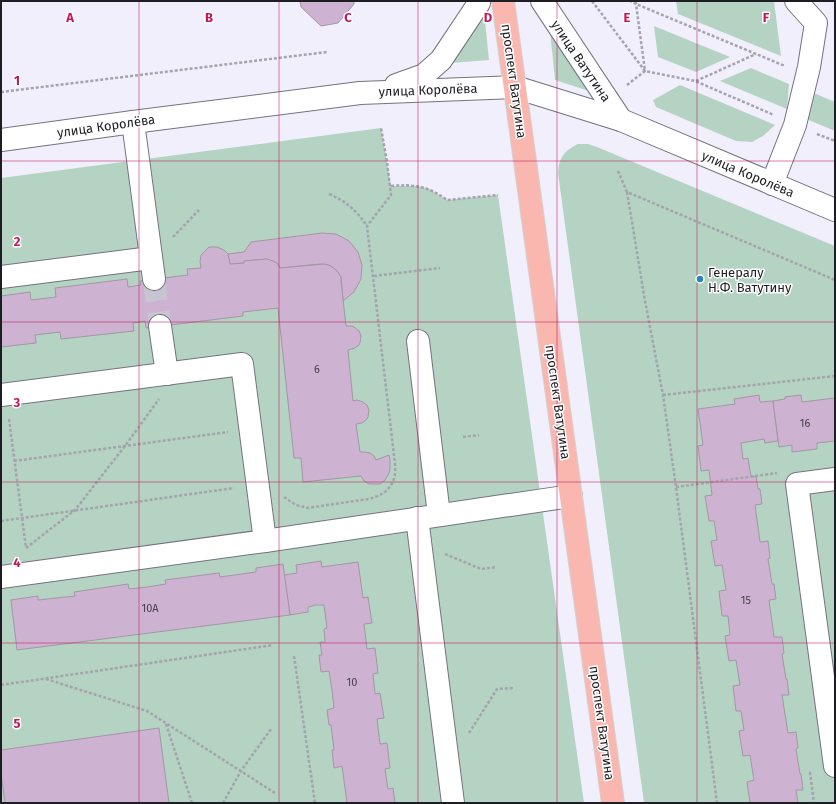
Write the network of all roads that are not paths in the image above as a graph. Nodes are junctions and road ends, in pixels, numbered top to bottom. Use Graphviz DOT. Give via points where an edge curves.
graph roads {
  1 [pos="479,1"];
  2 [pos="503,1"];
  3 [pos="542,1"];
  4 [pos="796,1"];
  5 [pos="515,87"];
  6 [pos="378,92"];
  7 [pos="621,120"];
  8 [pos="133,122"];
  9 [pos="1,140"];
  10 [pos="772,184"];
  11 [pos="835,210"];
  12 [pos="1,277"];
  13 [pos="160,326"];
  14 [pos="418,341"];
  15 [pos="167,374"];
  16 [pos="4,405"];
  17 [pos="835,479"];
  18 [pos="571,496"];
  19 [pos="439,515"];
  20 [pos="417,518"];
  21 [pos="265,541"];
  22 [pos="1,577"];
  23 [pos="835,766"];
  24 [pos="453,803"];
  25 [pos="613,803"];
  1 -- 6 [label="street" via="441,60 424,75"];
  2 -- 5 [label="main road, проспект Ватутина"];
  3 -- 7 [label="street, улица Ватутина"];
  4 -- 10 [label="street" via="816,23 795,125"];
  5 -- 6 [label="street, улица Королёва"];
  5 -- 7 [label="street, улица Королёва"];
  5 -- 18 [label="main road, проспект Ватутина"];
  6 -- 8 [label="street, улица Королёва"];
  7 -- 10 [label="street, улица Королёва"];
  8 -- 9 [label="street, улица Королёва"];
  8 -- 12 [label="street" via="153,269"];
  10 -- 11 [label="street, улица Королёва"];
  13 -- 15 [label="street"];
  14 -- 19 [label="street"];
  15 -- 16 [label="street"];
  15 -- 21 [label="street" via="242,364"];
  17 -- 23 [label="street" via="797,484"];
  18 -- 19 [label="street"];
  18 -- 25 [label="main road, проспект Ватутина"];
  19 -- 20 [label="street"];
  20 -- 21 [label="street"];
  20 -- 24 [label="street"];
  21 -- 22 [label="street"];
}
